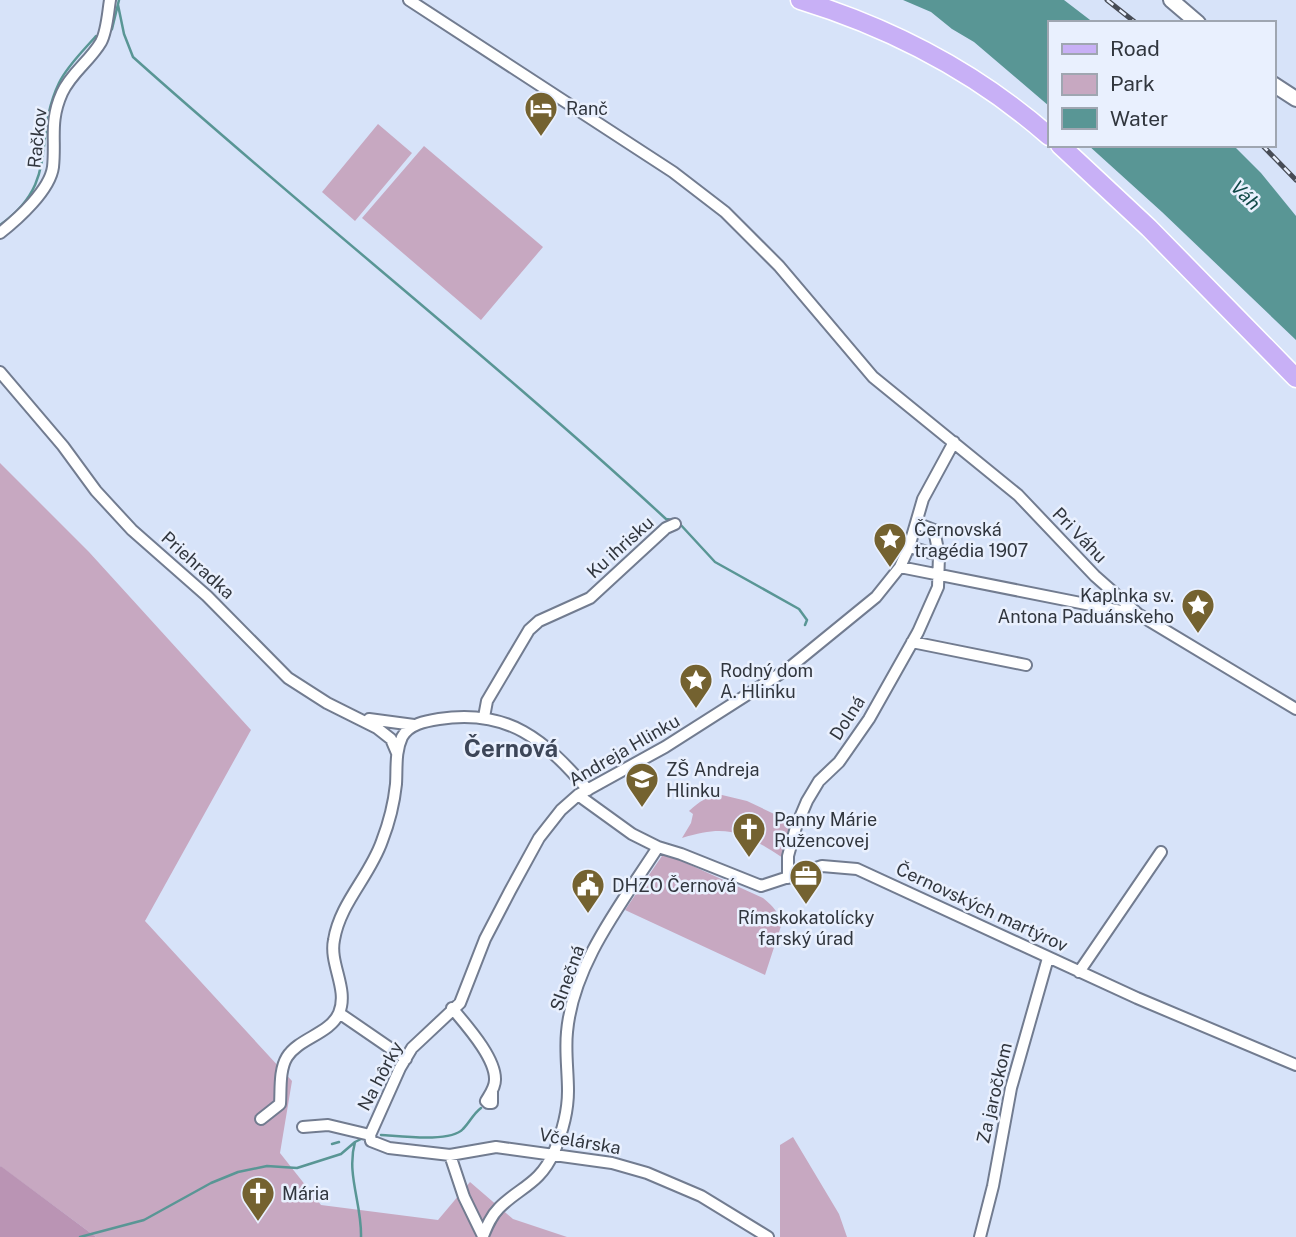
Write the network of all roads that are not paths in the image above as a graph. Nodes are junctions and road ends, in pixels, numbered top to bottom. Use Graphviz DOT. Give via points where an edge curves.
graph roads {
  1 [pos="110,0"];
  2 [pos="409,0"];
  3 [pos="800,0"];
  4 [pos="1171,0"];
  5 [pos="1196,21"];
  6 [pos="1275,85"];
  7 [pos="1296,99"];
  8 [pos="1048,135"];
  9 [pos="1062,147"];
  10 [pos="0,233"];
  11 [pos="0,372"];
  12 [pos="1296,378"];
  13 [pos="954,442"];
  14 [pos="916,523"];
  15 [pos="675,524"];
  16 [pos="909,547"];
  17 [pos="939,555"];
  18 [pos="900,567"];
  19 [pos="939,576"];
  20 [pos="1138,614"];
  21 [pos="912,642"];
  22 [pos="1026,665"];
  23 [pos="1296,709"];
  24 [pos="354,715"];
  25 [pos="484,717"];
  26 [pos="414,725"];
  27 [pos="397,753"];
  28 [pos="583,793"];
  29 [pos="658,847"];
  30 [pos="1161,852"];
  31 [pos="788,878"];
  32 [pos="1048,958"];
  33 [pos="1079,972"];
  34 [pos="456,1005"];
  35 [pos="339,1013"];
  36 [pos="406,1059"];
  37 [pos="1296,1065"];
  38 [pos="492,1092"];
  39 [pos="261,1119"];
  40 [pos="303,1127"];
  41 [pos="370,1138"];
  42 [pos="553,1154"];
  43 [pos="450,1155"];
  44 [pos="768,1237"];
  45 [pos="980,1237"];
  1 -- 10 [label="street, Račkov" via="101,42 71,76 56,108 48,181"];
  2 -- 13 [label="street, Pri Váhu" via="673,172 725,212 779,266 873,377"];
  3 -- 8 [label="main road" via="908,42 968,77"];
  4 -- 5 [label="street"];
  6 -- 7 [label="street"];
  9 -- 12 [label="main road"];
  11 -- 24 [label="street, Priehradka" via="132,530 207,596 288,678"];
  13 -- 14 [label="street, Andreja Hlinku" via="923,499"];
  13 -- 20 [label="street, Pri Váhu" via="1018,495"];
  14 -- 16 [label="street, Andreja Hlinku"];
  14 -- 17 [label="street" via="934,530"];
  15 -- 25 [label="street, Ku ihrisku" via="590,598 529,629 487,701"];
  16 -- 17 [label="street"];
  16 -- 18 [label="street, Andreja Hlinku"];
  17 -- 19 [label="street, Dolná"];
  18 -- 19 [label="street"];
  18 -- 28 [label="street, Andreja Hlinku" via="866,606 789,668"];
  19 -- 20 [label="street"];
  19 -- 21 [label="street, Dolná"];
  20 -- 23 [label="street, Pri Váhu"];
  21 -- 22 [label="street"];
  21 -- 31 [label="street, Dolná" via="869,719 807,801 788,856"];
  24 -- 26 [label="street"];
  24 -- 27 [label="street, Priehradka" via="391,740"];
  25 -- 26 [label="street"];
  25 -- 28 [label="street, Černovských martýrov" via="538,741 570,769"];
  26 -- 27 [label="street" via="403,735"];
  27 -- 35 [label="street" via="396,785 383,840 340,918 333,943 342,989"];
  28 -- 29 [label="street, Černovských martýrov" via="632,834"];
  28 -- 34 [label="street, Andreja Hlinku" via="561,810 538,838"];
  29 -- 31 [label="street, Černovských martýrov" via="761,886"];
  29 -- 42 [label="street, Slnečná" via="601,937 573,1003 566,1032 566,1119"];
  30 -- 33 [label="street"];
  31 -- 32 [label="street, Černovských martýrov" via="822,866 858,869"];
  32 -- 33 [label="street, Černovských martýrov"];
  32 -- 45 [label="street, Za jaročkom" via="1013,1078"];
  33 -- 37 [label="street, Černovských martýrov"];
  34 -- 36 [label="street, Na hôrky"];
  34 -- 38 [label="street" via="492,1068"];
  35 -- 36 [label="street"];
  35 -- 39 [label="street" via="287,1057 279,1104"];
  36 -- 41 [label="street, Na hôrky"];
  40 -- 41 [label="street, Včelárska" via="328,1125"];
  41 -- 43 [label="street, Včelárska" via="389,1148"];
  42 -- 43 [label="street, Včelárska" via="496,1147"];
  42 -- 43 [label="street, Slnečná" via="541,1174 499,1208 483,1236"];
  42 -- 44 [label="street, Včelárska" via="646,1173 701,1196"];
}
